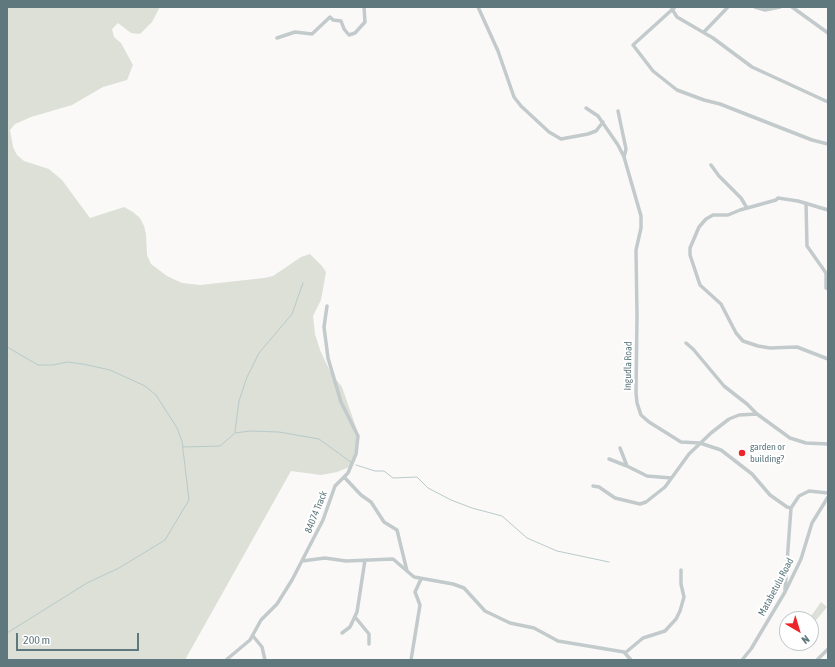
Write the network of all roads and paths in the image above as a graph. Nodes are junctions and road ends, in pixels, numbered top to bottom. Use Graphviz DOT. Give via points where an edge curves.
graph roads {
  1 [pos="364,7"];
  2 [pos="478,7"];
  3 [pos="728,7"];
  4 [pos="754,7"];
  5 [pos="780,7"];
  6 [pos="792,7"];
  7 [pos="673,8"];
  8 [pos="704,32"];
  9 [pos="828,33"];
  10 [pos="277,38"];
  11 [pos="828,102"];
  12 [pos="586,108"];
  13 [pos="618,111"];
  14 [pos="603,122"];
  15 [pos="828,144"];
  16 [pos="624,157"];
  17 [pos="711,165"];
  18 [pos="806,203"];
  19 [pos="747,208"];
  20 [pos="828,210"];
  21 [pos="828,289"];
  22 [pos="327,306"];
  23 [pos="686,343"];
  24 [pos="828,359"];
  25 [pos="757,414"];
  26 [pos="700,443"];
  27 [pos="828,444"];
  28 [pos="620,448"];
  29 [pos="609,459"];
  30 [pos="627,466"];
  31 [pos="344,477"];
  32 [pos="671,478"];
  33 [pos="593,486"];
  34 [pos="828,493"];
  35 [pos="828,498"];
  36 [pos="791,508"];
  37 [pos="365,560"];
  38 [pos="302,561"];
  39 [pos="681,570"];
  40 [pos="407,572"];
  41 [pos="421,579"];
  42 [pos="785,592"];
  43 [pos="355,617"];
  44 [pos="342,633"];
  45 [pos="253,636"];
  46 [pos="369,644"];
  47 [pos="828,649"];
  48 [pos="625,653"];
  49 [pos="226,660"];
  50 [pos="265,660"];
  51 [pos="410,660"];
  52 [pos="631,660"];
  53 [pos="742,660"];
  54 [pos="817,660"];
  1 -- 10 [label="street" via="365,22 355,33 349,35 341,21 330,17 312,34 295,32"];
  2 -- 14 [label="street" via="498,51 514,97 549,132 561,139 588,134 596,132"];
  3 -- 8 [label="street"];
  4 -- 5 [label="street" via="765,10"];
  6 -- 9 [label="street"];
  7 -- 8 [label="street" via="677,17"];
  7 -- 15 [label="street" via="633,45 646,63 667,83 677,90"];
  8 -- 11 [label="street" via="752,67"];
  12 -- 14 [label="street, Ingudla Road" via="595,112"];
  13 -- 16 [label="street" via="626,149"];
  14 -- 16 [label="street, Ingudla Road"];
  16 -- 26 [label="street, Ingudla Road" via="642,221 636,250 637,403 641,415 658,428 681,442"];
  17 -- 19 [label="street"];
  18 -- 19 [label="street" via="778,198"];
  18 -- 20 [label="street"];
  18 -- 21 [label="street" via="807,246 826,273"];
  19 -- 24 [label="street" via="728,215 713,215 699,227 690,248 690,255 700,285 721,304 736,333 745,342 770,348 797,347"];
  22 -- 31 [label="street, 84074 Track" via="324,328 328,358 341,402 358,436 352,466"];
  23 -- 25 [label="street" via="724,386"];
  25 -- 26 [label="street" via="739,415 729,419"];
  25 -- 27 [label="street" via="790,438 806,443"];
  26 -- 32 [label="street"];
  26 -- 36 [label="street, Ingudla Road" via="725,452 752,474 770,495"];
  28 -- 30 [label="street"];
  29 -- 30 [label="street"];
  30 -- 32 [label="street" via="650,477"];
  31 -- 38 [label="street, 84074 Track" via="335,486 323,520"];
  31 -- 40 [label="street" via="370,502 382,520 397,530"];
  32 -- 33 [label="street" via="649,500 640,504 615,498"];
  34 -- 36 [label="street" via="809,491 794,501"];
  35 -- 42 [label="street, Matabetulu Road" via="812,523 801,558"];
  36 -- 42 [label="street"];
  37 -- 38 [label="street" via="325,558"];
  37 -- 40 [label="street" via="393,559"];
  37 -- 43 [label="street" via="361,596"];
  38 -- 45 [label="street, 84074 Track" via="277,604 261,620"];
  39 -- 48 [label="street" via="684,597 676,619 665,630 643,638"];
  40 -- 41 [label="street" via="414,578"];
  41 -- 48 [label="street" via="459,586 485,611 510,624 534,628 558,641"];
  41 -- 51 [label="street" via="416,592 420,607"];
  42 -- 53 [label="street, Matabetulu Road"];
  43 -- 44 [label="street" via="350,627"];
  43 -- 46 [label="street" via="368,634"];
  45 -- 49 [label="street, 84074 Track"];
  45 -- 50 [label="street" via="262,647"];
  47 -- 54 [label="street"];
  48 -- 52 [label="street"];
}
